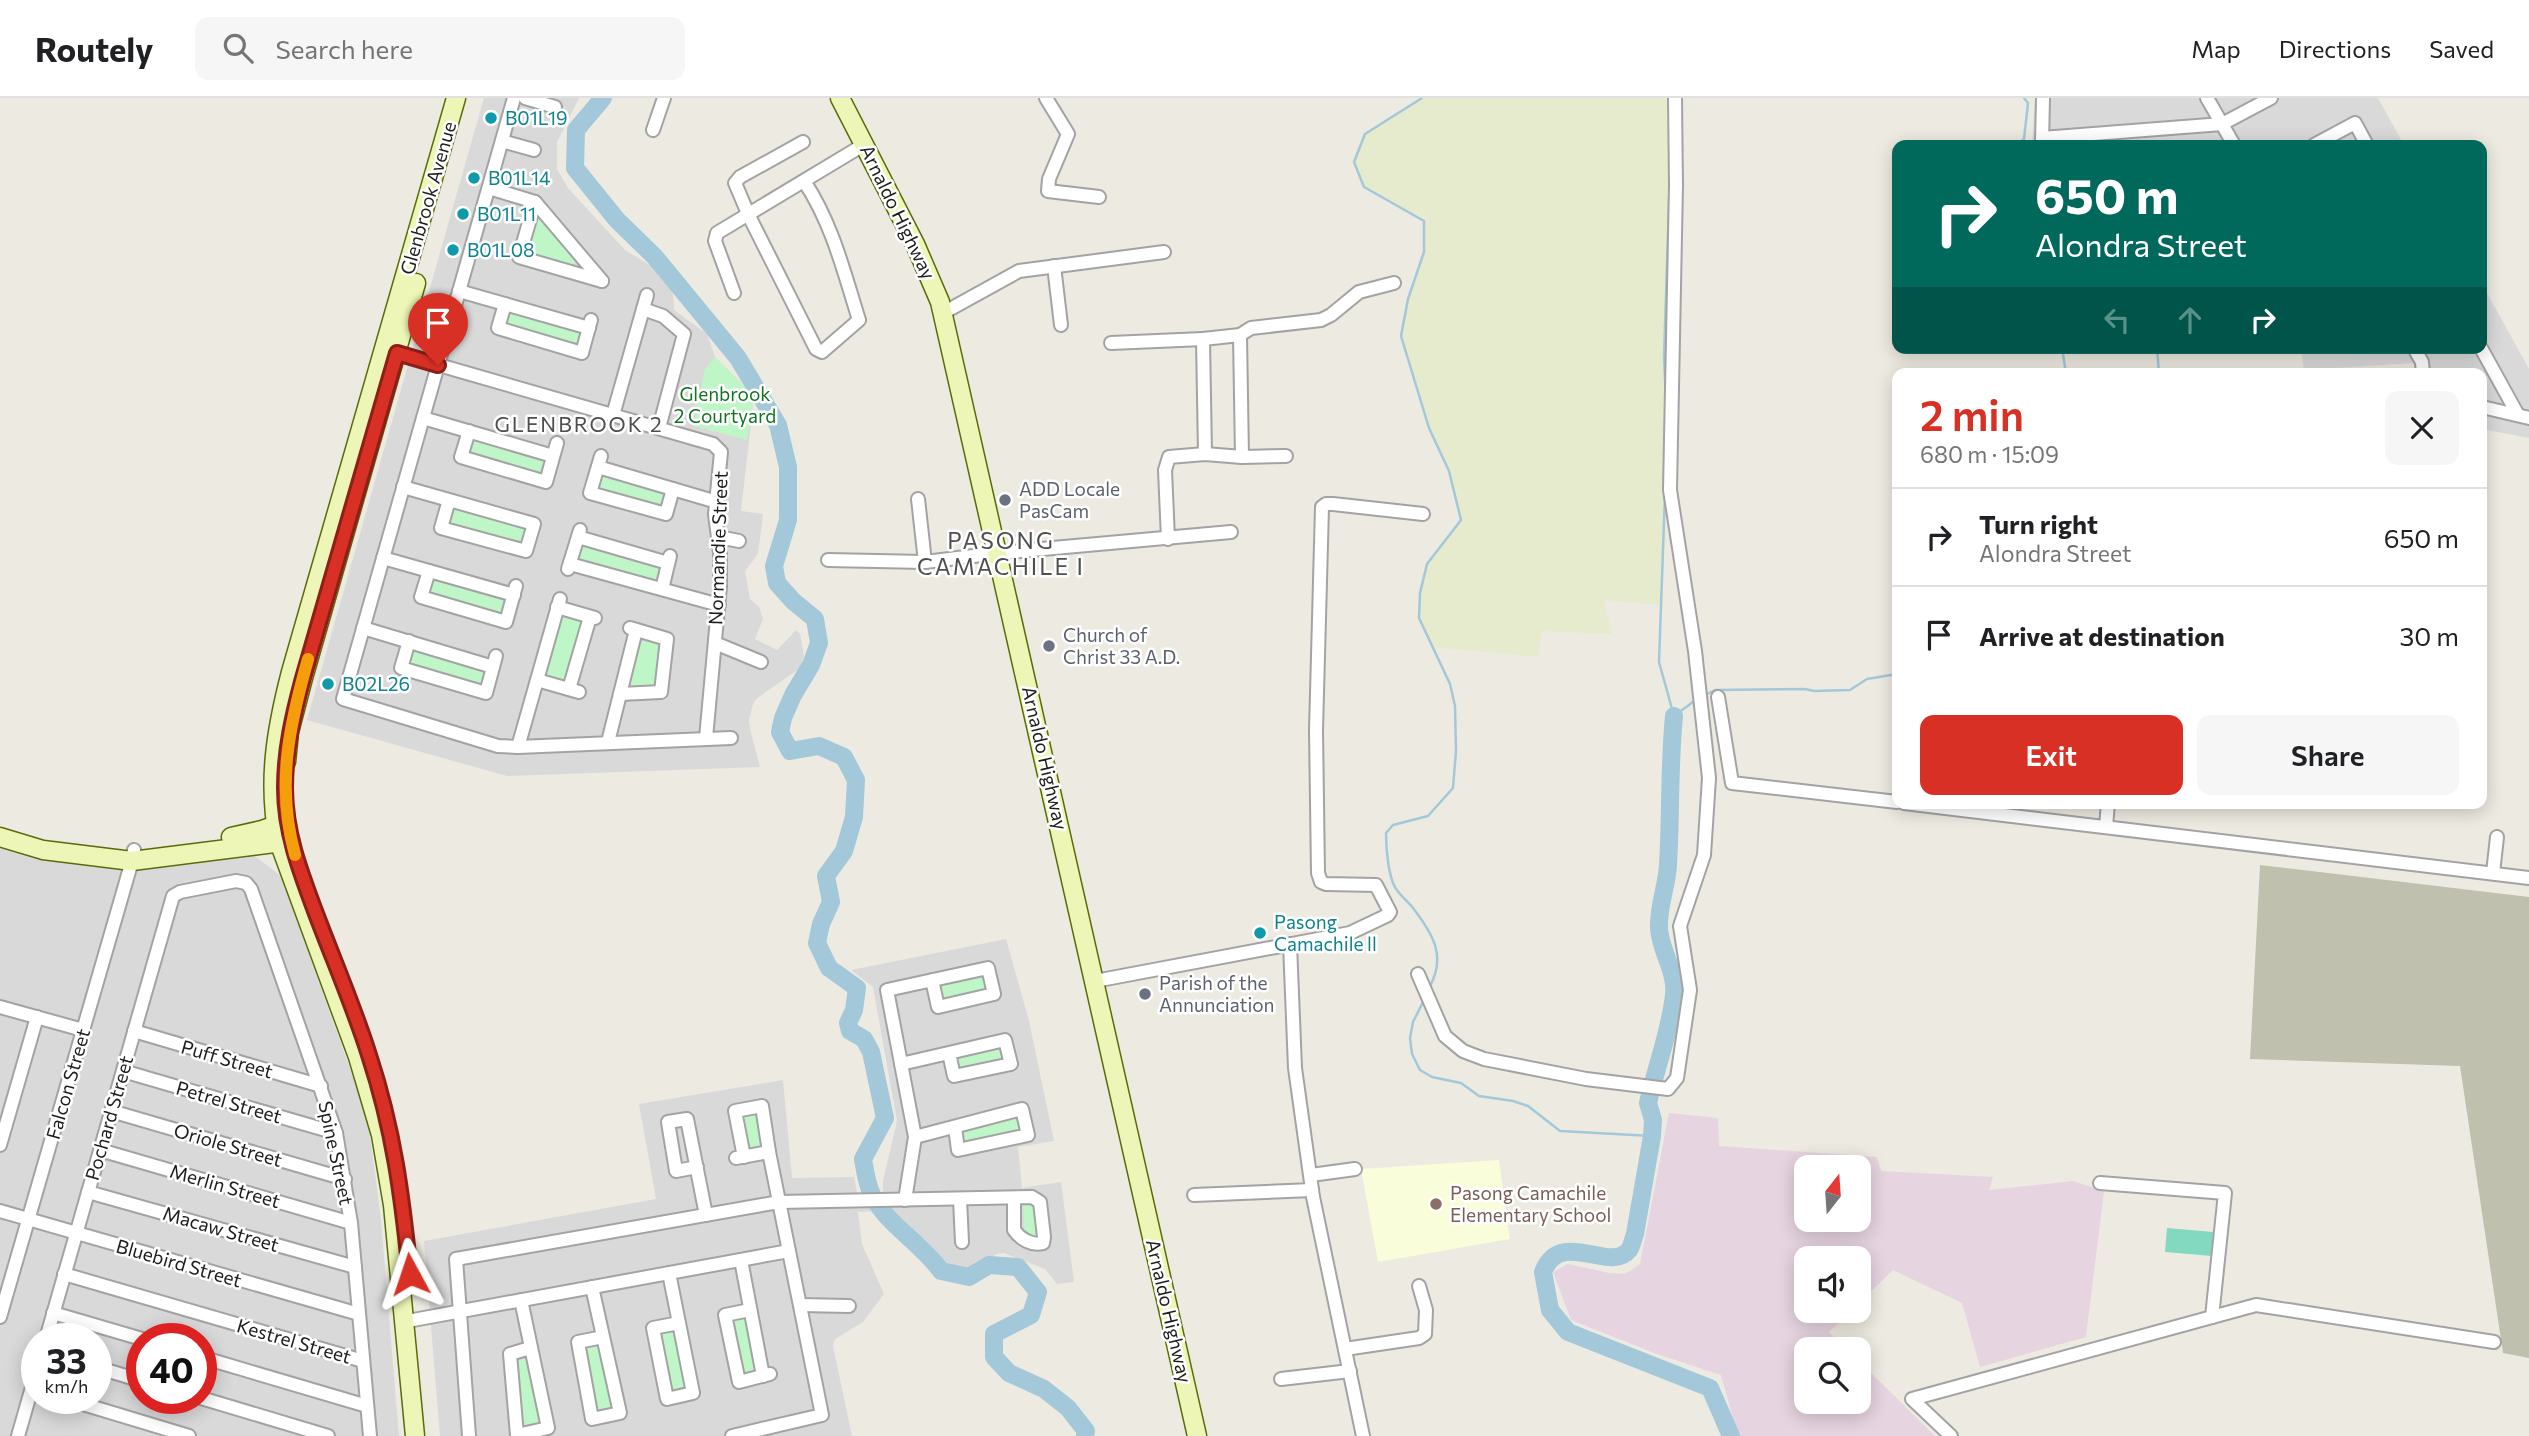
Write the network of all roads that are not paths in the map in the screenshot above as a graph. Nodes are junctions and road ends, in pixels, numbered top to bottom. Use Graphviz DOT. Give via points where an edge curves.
graph roads {
  1 [pos="457,98"];
  2 [pos="467,98"];
  3 [pos="514,98"];
  4 [pos="525,98"];
  5 [pos="664,98"];
  6 [pos="840,98"];
  7 [pos="1046,98"];
  8 [pos="1675,98"];
  9 [pos="2043,98"];
  10 [pos="2207,98"];
  11 [pos="2271,98"];
  12 [pos="555,107"];
  13 [pos="2222,124"];
  14 [pos="653,130"];
  15 [pos="2042,140"];
  16 [pos="2053,140"];
  17 [pos="2231,140"];
  18 [pos="2323,140"];
  19 [pos="2364,140"];
  20 [pos="502,141"];
  21 [pos="803,142"];
  22 [pos="865,144"];
  23 [pos="534,150"];
  24 [pos="804,181"];
  25 [pos="489,188"];
  26 [pos="1099,197"];
  27 [pos="535,202"];
  28 [pos="749,216"];
  29 [pos="1164,252"];
  30 [pos="1054,266"];
  31 [pos="1394,283"];
  32 [pos="459,291"];
  33 [pos="734,293"];
  34 [pos="647,295"];
  35 [pos="939,301"];
  36 [pos="505,304"];
  37 [pos="643,309"];
  38 [pos="1061,325"];
  39 [pos="1240,335"];
  40 [pos="1203,339"];
  41 [pos="1111,343"];
  42 [pos="397,353"];
  43 [pos="2485,354"];
  44 [pos="438,365"];
  45 [pos="2487,408"];
  46 [pos="613,415"];
  47 [pos="2523,416"];
  48 [pos="423,418"];
  49 [pos="659,428"];
  50 [pos="469,431"];
  51 [pos="1205,454"];
  52 [pos="1286,456"];
  53 [pos="1242,457"];
  54 [pos="403,487"];
  55 [pos="673,489"];
  56 [pos="918,499"];
  57 [pos="449,500"];
  58 [pos="716,502"];
  59 [pos="1423,514"];
  60 [pos="1231,532"];
  61 [pos="719,537"];
  62 [pos="1168,539"];
  63 [pos="739,541"];
  64 [pos="998,553"];
  65 [pos="383,558"];
  66 [pos="828,560"];
  67 [pos="925,562"];
  68 [pos="429,571"];
  69 [pos="662,589"];
  70 [pos="719,605"];
  71 [pos="363,628"];
  72 [pos="409,641"];
  73 [pos="715,643"];
  74 [pos="761,662"];
  75 [pos="537,680"];
  76 [pos="620,694"];
  77 [pos="1718,697"];
  78 [pos="706,738"];
  79 [pos="731,738"];
  80 [pos="608,742"];
  81 [pos="517,747"];
  82 [pos="1892,801"];
  83 [pos="1954,809"];
  84 [pos="2108,809"];
  85 [pos="2106,827"];
  86 [pos="0,829"];
  87 [pos="284,832"];
  88 [pos="0,837"];
  89 [pos="2497,837"];
  90 [pos="133,855"];
  91 [pos="2493,873"];
  92 [pos="2529,878"];
  93 [pos="173,897"];
  94 [pos="1290,944"];
  95 [pos="1418,974"];
  96 [pos="932,980"];
  97 [pos="1095,981"];
  98 [pos="0,1007"];
  99 [pos="37,1017"];
  100 [pos="83,1030"];
  101 [pos="134,1031"];
  102 [pos="949,1053"];
  103 [pos="901,1063"];
  104 [pos="123,1071"];
  105 [pos="321,1086"];
  106 [pos="111,1111"];
  107 [pos="955,1127"];
  108 [pos="336,1133"];
  109 [pos="915,1138"];
  110 [pos="0,1145"];
  111 [pos="100,1150"];
  112 [pos="769,1152"];
  113 [pos="697,1167"];
  114 [pos="1355,1170"];
  115 [pos="1311,1175"];
  116 [pos="345,1179"];
  117 [pos="2100,1183"];
  118 [pos="1312,1190"];
  119 [pos="88,1192"];
  120 [pos="1194,1195"];
  121 [pos="1014,1198"];
  122 [pos="960,1199"];
  123 [pos="905,1200"];
  124 [pos="779,1202"];
  125 [pos="0,1212"];
  126 [pos="706,1215"];
  127 [pos="28,1219"];
  128 [pos="351,1223"];
  129 [pos="76,1233"];
  130 [pos="961,1242"];
  131 [pos="789,1251"];
  132 [pos="741,1260"];
  133 [pos="355,1267"];
  134 [pos="669,1273"];
  135 [pos="64,1274"];
  136 [pos="1419,1286"];
  137 [pos="592,1287"];
  138 [pos="521,1300"];
  139 [pos="800,1305"];
  140 [pos="849,1306"];
  141 [pos="750,1310"];
  142 [pos="460,1311"];
  143 [pos="53,1313"];
  144 [pos="359,1314"];
  145 [pos="0,1317"];
  146 [pos="2212,1317"];
  147 [pos="414,1320"];
  148 [pos="50,1323"];
  149 [pos="679,1323"];
  150 [pos="126,1334"];
  151 [pos="603,1337"];
  152 [pos="2494,1342"];
  153 [pos="530,1348"];
  154 [pos="1345,1349"];
  155 [pos="363,1361"];
  156 [pos="217,1362"];
  157 [pos="1350,1371"];
  158 [pos="1281,1379"];
  159 [pos="217,1403"];
  160 [pos="367,1406"];
  161 [pos="112,1413"];
  162 [pos="26,1414"];
  163 [pos="18,1436"];
  164 [pos="188,1436"];
  165 [pos="328,1436"];
  166 [pos="370,1436"];
  167 [pos="415,1436"];
  168 [pos="424,1436"];
  169 [pos="469,1436"];
  170 [pos="732,1436"];
  171 [pos="1197,1436"];
  172 [pos="1363,1436"];
  173 [pos="1951,1436"];
  1 -- 87 [label="street, Glenbrook Avenue" via="288,683 276,734 274,769"];
  2 -- 42 [label="street, Glenbrook Avenue"];
  3 -- 20 [label="street"];
  4 -- 12 [label="street"];
  5 -- 14 [label="street"];
  6 -- 22 [label="street, Arnaldo Highway"];
  7 -- 26 [label="street" via="1068,134 1048,191"];
  8 -- 95 [label="street" via="1670,490 1709,778 1704,855 1680,926 1690,990 1677,1078 1668,1089 1627,1086 1463,1051 1445,1036"];
  9 -- 15 [label="street"];
  10 -- 13 [label="street"];
  11 -- 13 [label="street"];
  13 -- 16 [label="street"];
  13 -- 17 [label="street"];
  18 -- 19 [label="street" via="2355,123"];
  20 -- 23 [label="street"];
  20 -- 25 [label="street"];
  21 -- 28 [label="street" via="735,183"];
  22 -- 24 [label="street"];
  22 -- 35 [label="street, Arnaldo Highway"];
  24 -- 28 [label="street"];
  24 -- 28 [label="street" via="834,238 859,320 825,351 816,349"];
  25 -- 27 [label="street"];
  25 -- 32 [label="street"];
  27 -- 27 [label="street" via="587,263 602,281 519,257"];
  28 -- 33 [label="street" via="715,237"];
  29 -- 30 [label="street"];
  30 -- 35 [label="street" via="1019,271"];
  30 -- 38 [label="street"];
  31 -- 39 [label="street" via="1359,292 1321,320 1251,328"];
  32 -- 36 [label="street"];
  32 -- 44 [label="street"];
  34 -- 37 [label="street"];
  35 -- 64 [label="street, Arnaldo Highway"];
  36 -- 36 [label="street" via="590,324 582,353 498,328"];
  37 -- 46 [label="street"];
  37 -- 49 [label="street" via="663,316 684,334"];
  39 -- 40 [label="street"];
  39 -- 53 [label="street"];
  40 -- 41 [label="street"];
  40 -- 51 [label="street"];
  42 -- 44 [label="street"];
  42 -- 87 [label="street, Glenbrook Avenue" via="289,732"];
  43 -- 47 [label="street"];
  44 -- 46 [label="street"];
  44 -- 48 [label="street"];
  45 -- 47 [label="street"];
  46 -- 49 [label="street"];
  48 -- 50 [label="street"];
  48 -- 54 [label="street"];
  49 -- 58 [label="street, Normandie Street" via="713,444 721,452"];
  50 -- 50 [label="street" via="555,450 546,482 461,457"];
  51 -- 53 [label="street"];
  51 -- 62 [label="street" via="1177,455 1166,461"];
  52 -- 53 [label="street"];
  54 -- 57 [label="street"];
  54 -- 65 [label="street"];
  55 -- 55 [label="street" via="599,461 590,493 666,514"];
  55 -- 58 [label="street"];
  56 -- 67 [label="street"];
  57 -- 57 [label="street" via="534,524 526,551 441,528"];
  58 -- 61 [label="street, Normandie Street"];
  59 -- 94 [label="street" via="1333,504 1322,507 1316,730 1318,873 1326,884 1376,885 1390,912 1350,933"];
  60 -- 62 [label="street"];
  61 -- 63 [label="street"];
  61 -- 70 [label="street, Normandie Street"];
  62 -- 64 [label="street"];
  64 -- 67 [label="street"];
  64 -- 97 [label="street, Arnaldo Highway"];
  65 -- 68 [label="street"];
  65 -- 71 [label="street"];
  66 -- 67 [label="street"];
  68 -- 68 [label="street" via="515,590 506,622 421,597"];
  69 -- 69 [label="street" via="669,560 579,533 569,567"];
  69 -- 70 [label="street"];
  70 -- 73 [label="street, Normandie Street"];
  71 -- 72 [label="street"];
  71 -- 81 [label="street" via="343,699 498,746"];
  72 -- 72 [label="street" via="495,661 486,693 401,668"];
  73 -- 74 [label="street"];
  73 -- 78 [label="street, Normandie Street"];
  75 -- 75 [label="street" via="559,603 592,617 574,691"];
  75 -- 81 [label="street"];
  76 -- 76 [label="street" via="633,629 667,639 661,692"];
  76 -- 80 [label="street"];
  77 -- 82 [label="street" via="1732,783"];
  78 -- 79 [label="street"];
  78 -- 80 [label="street"];
  80 -- 81 [label="street"];
  83 -- 85 [label="street"];
  84 -- 85 [label="street"];
  85 -- 91 [label="street"];
  86 -- 90 [label="street" via="45,842"];
  87 -- 90 [label="street"];
  87 -- 147 [label="street, Glenbrook Avenue" via="369,1053 387,1116 402,1195"];
  87 -- 167 [label="street, Glenbrook Avenue" via="381,1135 393,1205"];
  88 -- 90 [label="street" via="43,850"];
  89 -- 91 [label="street"];
  90 -- 100 [label="street, Falcon Street"];
  91 -- 92 [label="street"];
  93 -- 101 [label="street, Pochard Street"];
  93 -- 105 [label="street, Spine Street" via="180,891 236,881 251,889"];
  94 -- 97 [label="street"];
  94 -- 115 [label="street" via="1295,1068"];
  96 -- 96 [label="street" via="988,968 994,993 938,1007"];
  96 -- 103 [label="street" via="887,990"];
  97 -- 171 [label="street, Arnaldo Highway"];
  98 -- 99 [label="street"];
  99 -- 100 [label="street"];
  99 -- 110 [label="street"];
  100 -- 127 [label="street, Falcon Street"];
  101 -- 104 [label="street, Pochard Street"];
  101 -- 105 [label="street, Puff Street"];
  102 -- 102 [label="street" via="1005,1040 1011,1064 954,1076"];
  102 -- 103 [label="street"];
  103 -- 109 [label="street"];
  104 -- 106 [label="street, Pochard Street"];
  104 -- 108 [label="street, Petrel Street"];
  105 -- 108 [label="street, Spine Street"];
  106 -- 111 [label="street, Pochard Street"];
  106 -- 116 [label="street, Oriole Street"];
  107 -- 107 [label="street" via="958,1150 1028,1135 1022,1109"];
  107 -- 109 [label="street"];
  108 -- 116 [label="street, Spine Street"];
  109 -- 123 [label="street"];
  111 -- 119 [label="street, Pochard Street"];
  111 -- 128 [label="street, Merlin Street"];
  112 -- 112 [label="street" via="762,1106 735,1111 740,1158"];
  112 -- 124 [label="street"];
  113 -- 126 [label="street"];
  114 -- 115 [label="street"];
  115 -- 118 [label="street"];
  116 -- 128 [label="street, Spine Street"];
  117 -- 146 [label="street" via="2225,1193"];
  118 -- 120 [label="street"];
  118 -- 154 [label="street"];
  119 -- 129 [label="street, Pochard Street"];
  119 -- 133 [label="street, Macaw Street"];
  121 -- 122 [label="street"];
  122 -- 123 [label="street"];
  122 -- 130 [label="street"];
  123 -- 124 [label="street"];
  124 -- 126 [label="street"];
  124 -- 131 [label="street"];
  125 -- 127 [label="street, Bluebird Street"];
  126 -- 142 [label="street" via="456,1259"];
  127 -- 129 [label="street, Bluebird Street"];
  127 -- 145 [label="street, Falcon Street"];
  128 -- 133 [label="street, Spine Street"];
  129 -- 135 [label="street, Pochard Street"];
  129 -- 144 [label="street, Bluebird Street"];
  131 -- 132 [label="street"];
  131 -- 139 [label="street"];
  132 -- 134 [label="street"];
  132 -- 141 [label="street"];
  133 -- 144 [label="street, Spine Street"];
  134 -- 137 [label="street"];
  134 -- 149 [label="street"];
  135 -- 143 [label="street, Pochard Street"];
  135 -- 155 [label="street, Kestrel Street"];
  136 -- 154 [label="street" via="1426,1310 1425,1334"];
  137 -- 138 [label="street"];
  137 -- 151 [label="street"];
  138 -- 142 [label="street"];
  138 -- 153 [label="street"];
  139 -- 140 [label="street"];
  139 -- 170 [label="street" via="822,1415"];
  141 -- 141 [label="street" via="766,1375 738,1382 726,1315"];
  142 -- 147 [label="street"];
  142 -- 169 [label="street"];
  143 -- 148 [label="street, Pochard Street"];
  143 -- 150 [label="street"];
  144 -- 155 [label="street, Spine Street"];
  146 -- 152 [label="street" via="2256,1305"];
  146 -- 173 [label="street" via="1912,1399"];
  147 -- 168 [label="street, Glenbrook Avenue"];
  149 -- 149 [label="street" via="693,1393 667,1399 653,1328"];
  151 -- 151 [label="street" via="620,1413 592,1419 578,1342"];
  153 -- 153 [label="street" via="513,1352 509,1358 517,1435 548,1428"];
  154 -- 157 [label="street"];
  155 -- 160 [label="street, Spine Street"];
  156 -- 160 [label="street"];
  157 -- 158 [label="street"];
  157 -- 172 [label="street"];
  159 -- 165 [label="street"];
  160 -- 166 [label="street, Spine Street"];
  161 -- 164 [label="street"];
  162 -- 163 [label="street"];
}
